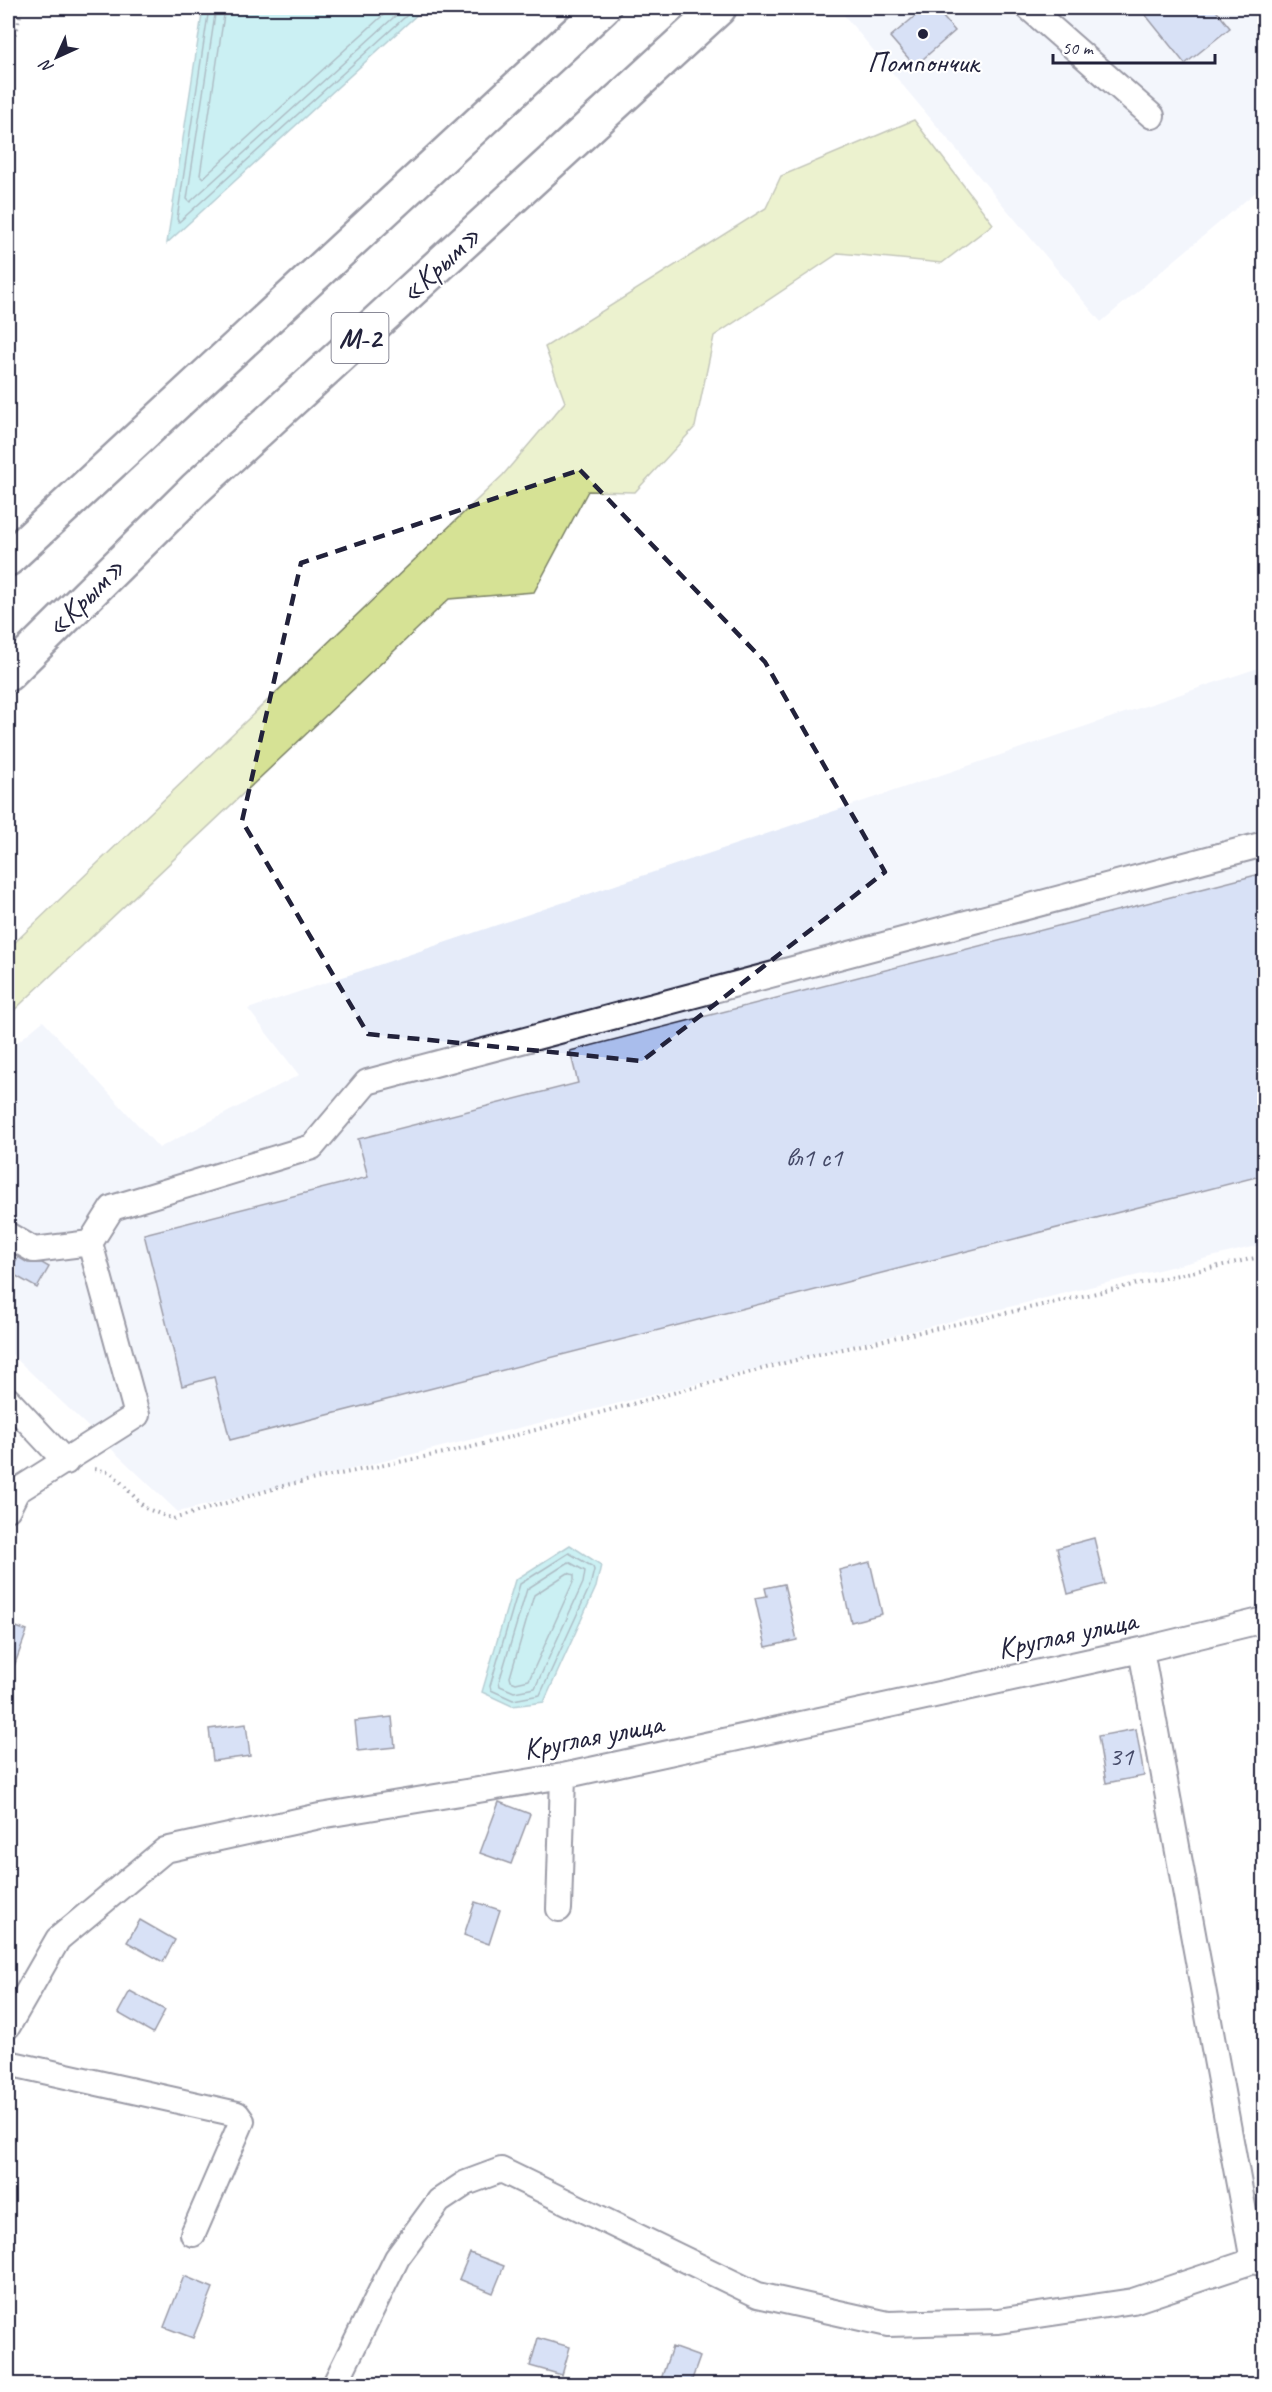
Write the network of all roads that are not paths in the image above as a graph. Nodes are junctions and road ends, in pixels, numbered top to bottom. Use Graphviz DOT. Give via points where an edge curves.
graph roads {
  1 [pos="603,8"];
  2 [pos="719,8"];
  3 [pos="1029,8"];
  4 [pos="1152,117"];
  5 [pos="8,559"];
  6 [pos="8,674"];
  7 [pos="1264,844"];
  8 [pos="8,1235"];
  9 [pos="90,1243"];
  10 [pos="8,1400"];
  11 [pos="66,1462"];
  12 [pos="8,1509"];
  13 [pos="1264,1620"];
  14 [pos="1141,1650"];
  15 [pos="563,1776"];
  16 [pos="559,1909"];
  17 [pos="8,2026"];
  18 [pos="8,2063"];
  19 [pos="193,2234"];
  20 [pos="1259,2262"];
  21 [pos="335,2385"];
  1 -- 5 [label="highway, М-2"];
  2 -- 6 [label="highway, «Крым» / М-2" via="195,489"];
  3 -- 4 [label="street"];
  7 -- 9 [label="street" via="367,1082 312,1147 112,1208"];
  8 -- 9 [label="street" via="34,1250"];
  9 -- 11 [label="street" via="137,1415"];
  10 -- 11 [label="street"];
  11 -- 12 [label="street" via="17,1491"];
  13 -- 14 [label="street, Круглая улица"];
  14 -- 15 [label="street, Круглая улица"];
  14 -- 20 [label="street"];
  15 -- 16 [label="street"];
  15 -- 17 [label="street, Круглая улица" via="320,1816 165,1850 58,1939"];
  18 -- 19 [label="street" via="237,2114 242,2121"];
  20 -- 21 [label="street" via="1133,2301 998,2321 888,2324 758,2295 501,2170 466,2183 439,2201 397,2259"];
}
